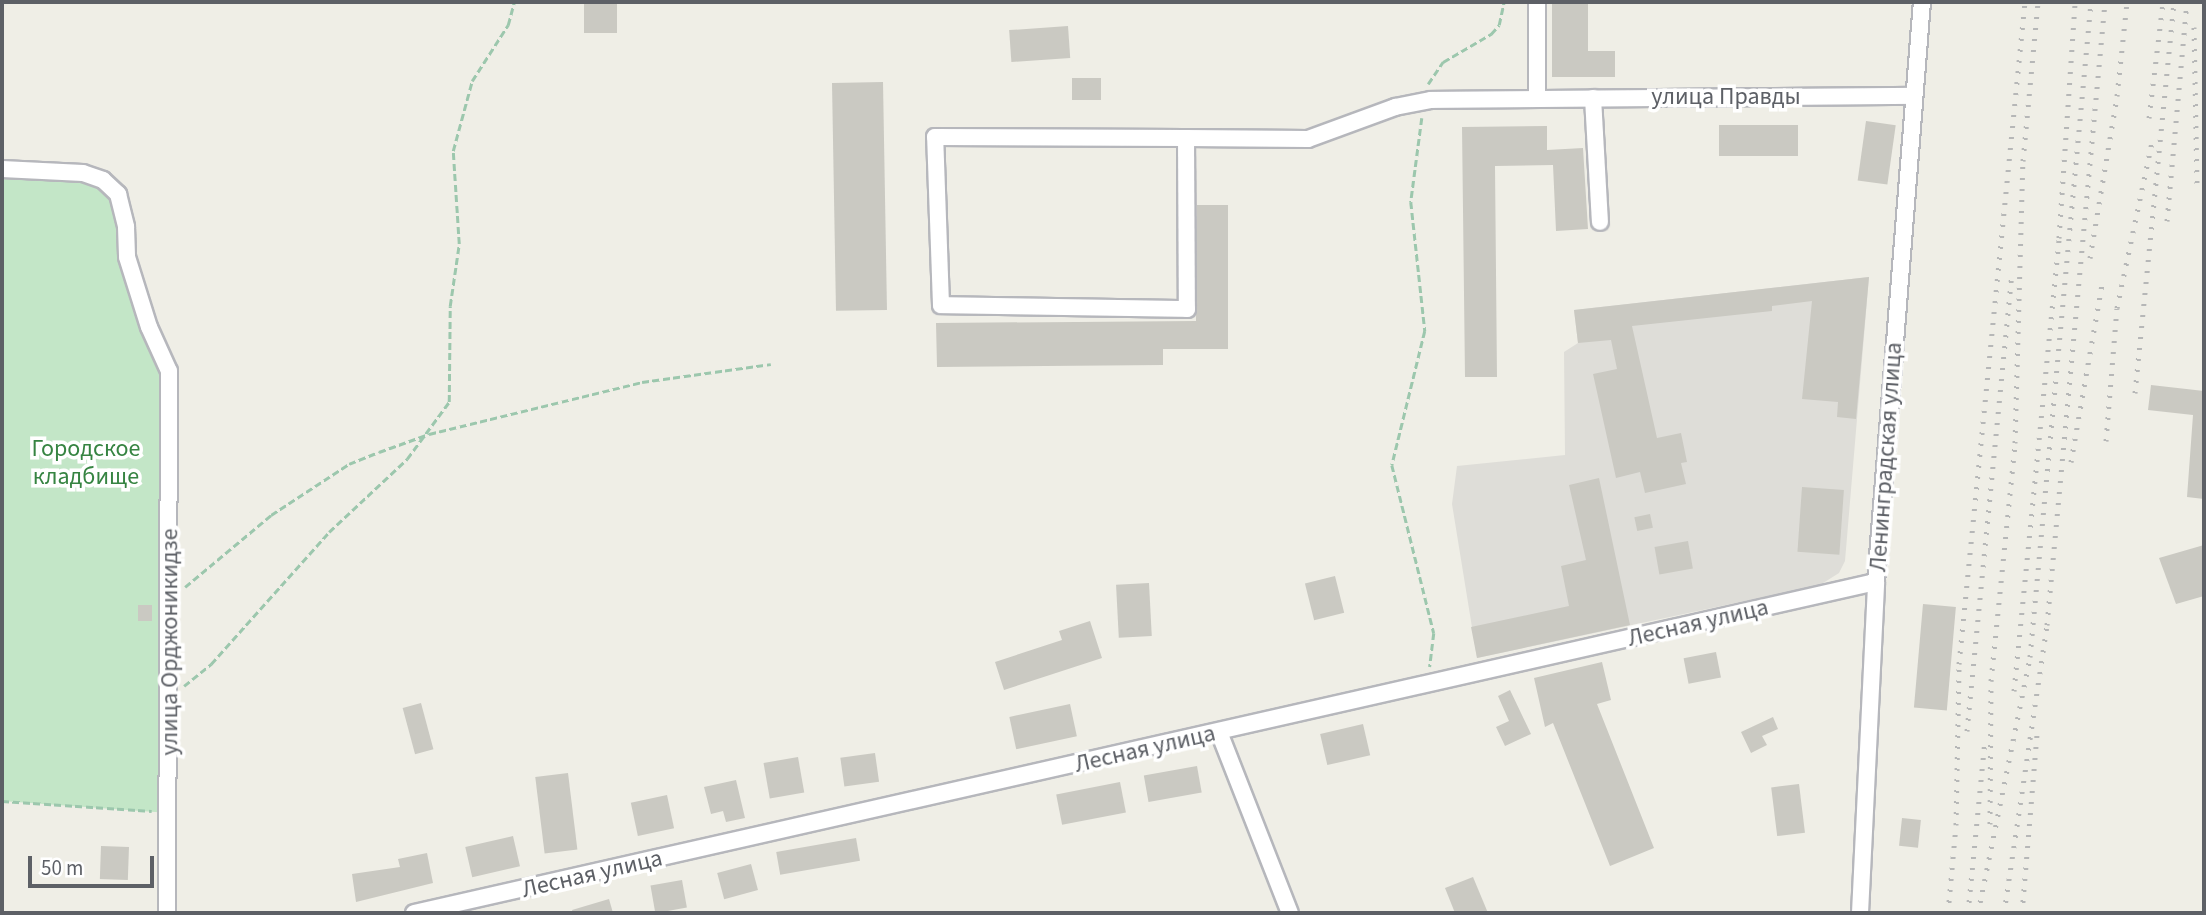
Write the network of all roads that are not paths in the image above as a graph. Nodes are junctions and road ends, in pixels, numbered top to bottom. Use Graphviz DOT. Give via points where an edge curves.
graph roads {
  1 [pos="1536,2"];
  2 [pos="1923,2"];
  3 [pos="1914,96"];
  4 [pos="1537,98"];
  5 [pos="1592,98"];
  6 [pos="1186,138"];
  7 [pos="2,169"];
  8 [pos="1600,222"];
  9 [pos="1876,582"];
  10 [pos="1219,732"];
  11 [pos="167,913"];
  12 [pos="414,913"];
  13 [pos="1290,913"];
  14 [pos="1860,913"];
  1 -- 4 [label="street"];
  2 -- 3 [label="street, Ленинградская улица"];
  3 -- 5 [label="street, улица Правды"];
  3 -- 9 [label="street, Ленинградская улица"];
  4 -- 5 [label="street, улица Правды"];
  4 -- 6 [label="street, улица Правды" via="1395,107 1308,139"];
  5 -- 8 [label="street"];
  6 -- 6 [label="street, улица Правды" via="1187,309 941,304 935,136"];
  7 -- 11 [label="street, улица Орджоникидзе" via="83,173 103,180 118,194 127,257 149,327 169,371"];
  9 -- 10 [label="street, Лесная улица"];
  9 -- 14 [label="street, Ленинградская улица"];
  10 -- 12 [label="street, Лесная улица"];
  10 -- 13 [label="street"];
}
